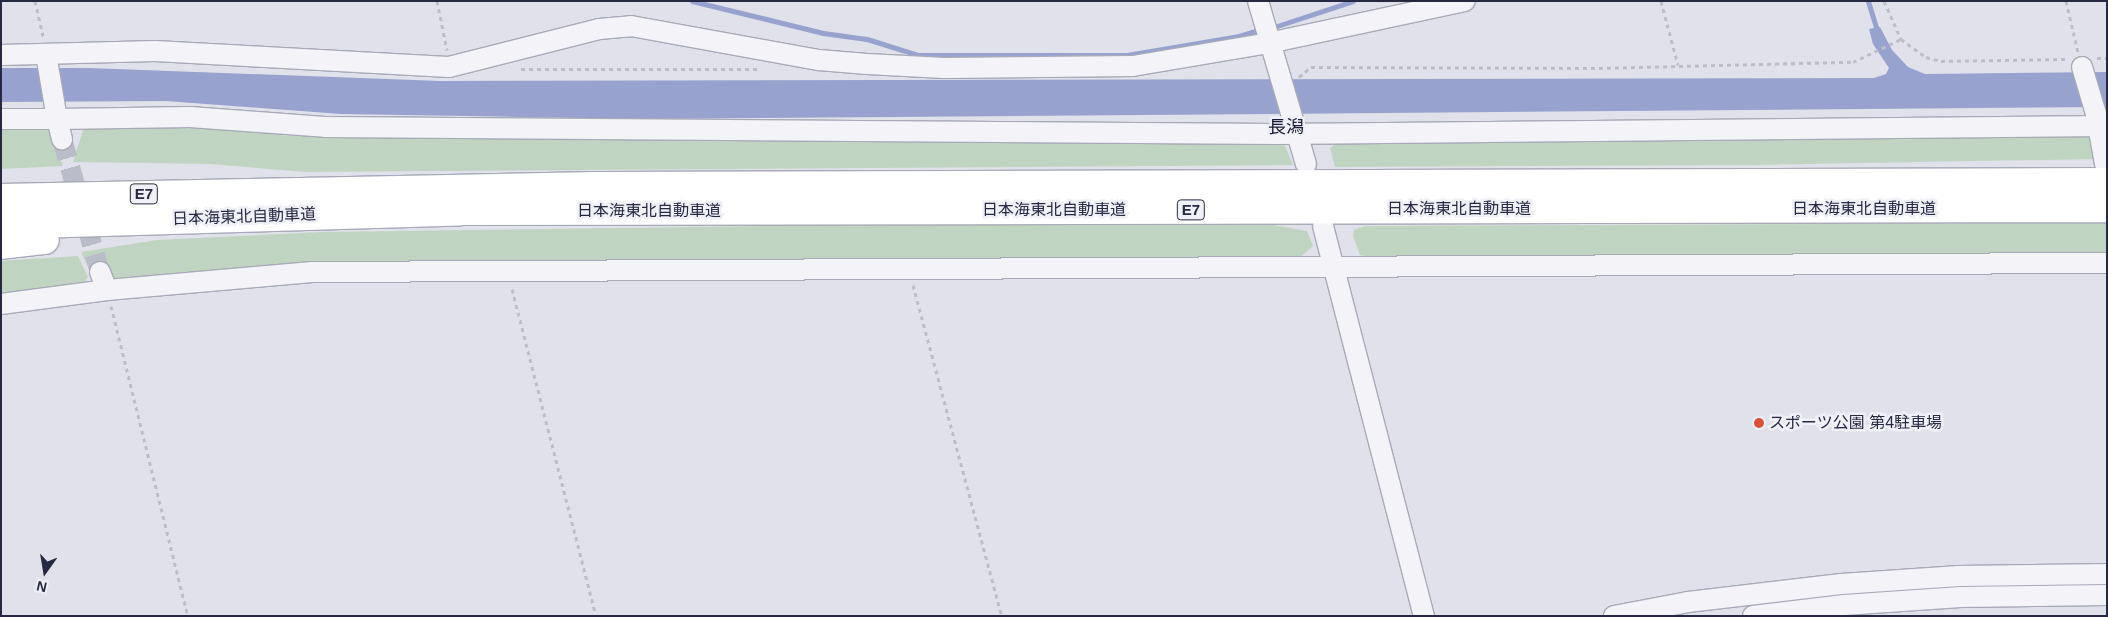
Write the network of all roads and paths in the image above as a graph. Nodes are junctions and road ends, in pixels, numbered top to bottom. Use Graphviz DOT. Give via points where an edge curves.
graph roads {
  1 [pos="35,1"];
  2 [pos="437,1"];
  3 [pos="1465,1"];
  4 [pos="1661,1"];
  5 [pos="1884,1"];
  6 [pos="2066,1"];
  7 [pos="1264,25"];
  8 [pos="1901,39"];
  9 [pos="46,54"];
  10 [pos="1,55"];
  11 [pos="2107,58"];
  12 [pos="2081,63"];
  13 [pos="1678,65"];
  14 [pos="449,67"];
  15 [pos="514,68"];
  16 [pos="767,69"];
  17 [pos="1301,74"];
  18 [pos="56,115"];
  19 [pos="1,119"];
  20 [pos="2100,122"];
  21 [pos="1294,131"];
  22 [pos="62,139"];
  23 [pos="1306,164"];
  24 [pos="2106,173"];
  25 [pos="1,187"];
  26 [pos="287,190"];
  27 [pos="1,198"];
  28 [pos="2107,208"];
  29 [pos="275,215"];
  30 [pos="1,225"];
  31 [pos="1323,226"];
  32 [pos="1,245"];
  33 [pos="2107,263"];
  34 [pos="1334,265"];
  35 [pos="908,267"];
  36 [pos="509,271"];
  37 [pos="100,272"];
  38 [pos="107,290"];
  39 [pos="1,304"];
  40 [pos="2107,574"];
  41 [pos="2107,595"];
  42 [pos="188,616"];
  43 [pos="596,616"];
  44 [pos="1002,616"];
  45 [pos="1424,616"];
  46 [pos="1614,616"];
  47 [pos="1753,616"];
  1 -- 9 [label="path"];
  2 -- 14 [label="path"];
  3 -- 7 [label="street"];
  4 -- 13 [label="path"];
  5 -- 8 [label="path"];
  6 -- 12 [label="path"];
  7 -- 14 [label="street" via="1133,66 944,68 819,60 631,26 599,29"];
  7 -- 21 [label="street"];
  8 -- 12 [label="path" via="1918,52 1941,61"];
  8 -- 13 [label="path" via="1853,62"];
  9 -- 10 [label="street"];
  9 -- 14 [label="street" via="155,51"];
  9 -- 18 [label="street"];
  11 -- 12 [label="path"];
  12 -- 20 [label="street"];
  13 -- 17 [label="path" via="1311,67"];
  15 -- 16 [label="path"];
  18 -- 19 [label="street"];
  18 -- 21 [label="street" via="190,116 325,127"];
  18 -- 22 [label="street"];
  20 -- 21 [label="street"];
  20 -- 24 [label="street"];
  21 -- 23 [label="street"];
  24 -- 26 [label="highway, 日本海東北自動車道 / E7"];
  25 -- 26 [label="highway" via="163,185"];
  26 -- 27 [label="highway, 日本海東北自動車道 / E7"];
  28 -- 29 [label="highway, 日本海東北自動車道 / E7"];
  29 -- 30 [label="highway, 日本海東北自動車道 / E7"];
  29 -- 32 [label="highway"];
  31 -- 34 [label="street"];
  33 -- 34 [label="street"];
  34 -- 35 [label="street"];
  34 -- 45 [label="street"];
  35 -- 36 [label="street"];
  35 -- 44 [label="path"];
  36 -- 38 [label="street" via="312,272"];
  36 -- 43 [label="path"];
  37 -- 38 [label="street"];
  38 -- 39 [label="street"];
  38 -- 42 [label="path"];
  40 -- 46 [label="street" via="1959,576 1842,584 1688,602"];
  41 -- 47 [label="street" via="1961,597 1844,605"];
}
